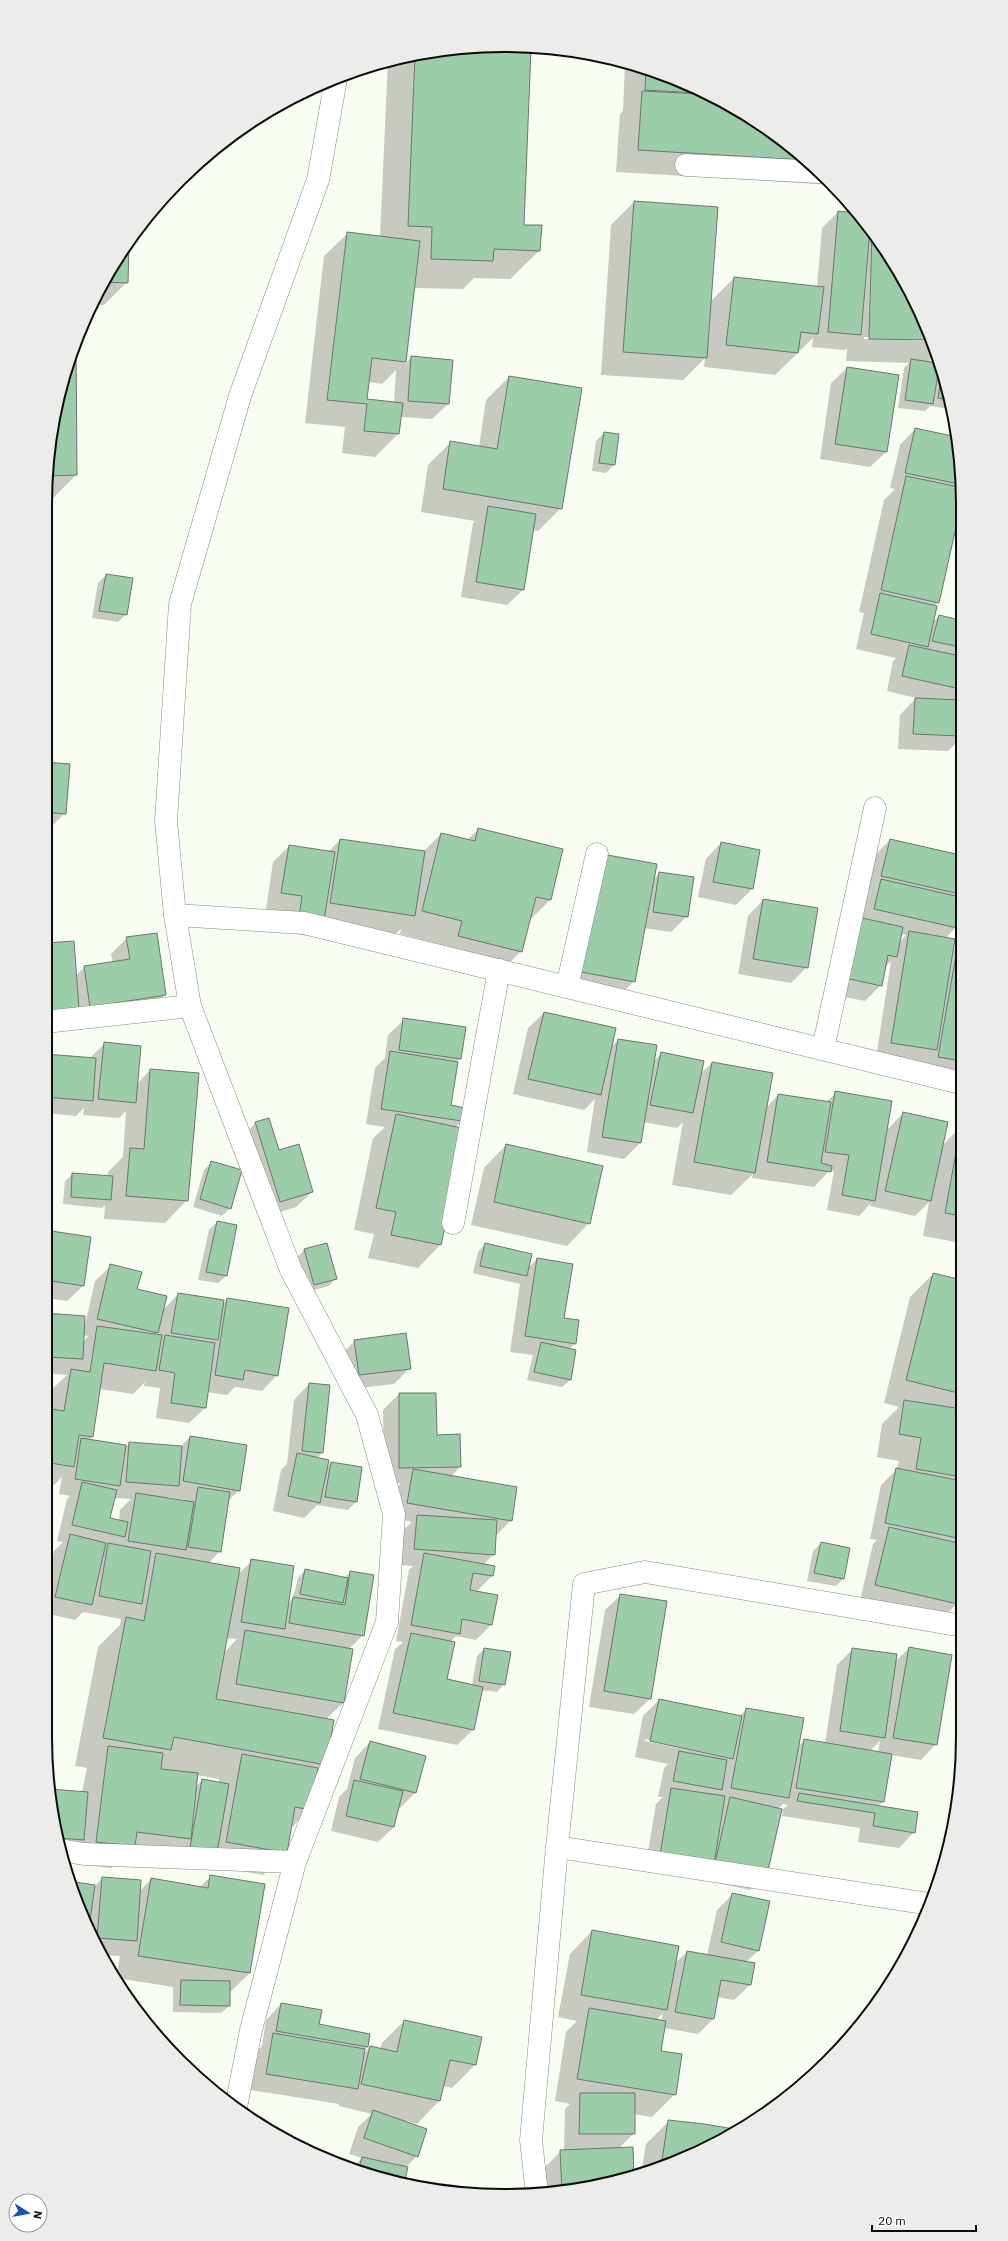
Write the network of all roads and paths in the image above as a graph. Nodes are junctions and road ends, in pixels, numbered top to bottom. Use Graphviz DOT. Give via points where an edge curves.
graph roads {
  1 [pos="335,85"];
  2 [pos="686,165"];
  3 [pos="810,172"];
  4 [pos="875,808"];
  5 [pos="596,854"];
  6 [pos="175,915"];
  7 [pos="500,970"];
  8 [pos="567,986"];
  9 [pos="190,1006"];
  10 [pos="52,1021"];
  11 [pos="823,1049"];
  12 [pos="956,1082"];
  13 [pos="453,1223"];
  14 [pos="956,1625"];
  15 [pos="557,1847"];
  16 [pos="66,1851"];
  17 [pos="295,1862"];
  18 [pos="924,1903"];
  19 [pos="237,2102"];
  20 [pos="536,2188"];
  1 -- 6 [label="street" via="318,180 240,396 180,604 166,820"];
  2 -- 3 [label="street"];
  4 -- 11 [label="street"];
  5 -- 8 [label="street"];
  6 -- 7 [label="street" via="304,923"];
  6 -- 9 [label="street"];
  7 -- 8 [label="street"];
  7 -- 13 [label="street"];
  8 -- 11 [label="street"];
  9 -- 10 [label="street"];
  9 -- 17 [label="street" via="291,1270 367,1415 394,1514 387,1622"];
  11 -- 12 [label="street"];
  14 -- 15 [label="street" via="645,1572 584,1584"];
  15 -- 18 [label="street"];
  15 -- 20 [label="street" via="531,2140"];
  16 -- 17 [label="street" via="84,1854"];
  17 -- 19 [label="street" via="251,2030"];
}
